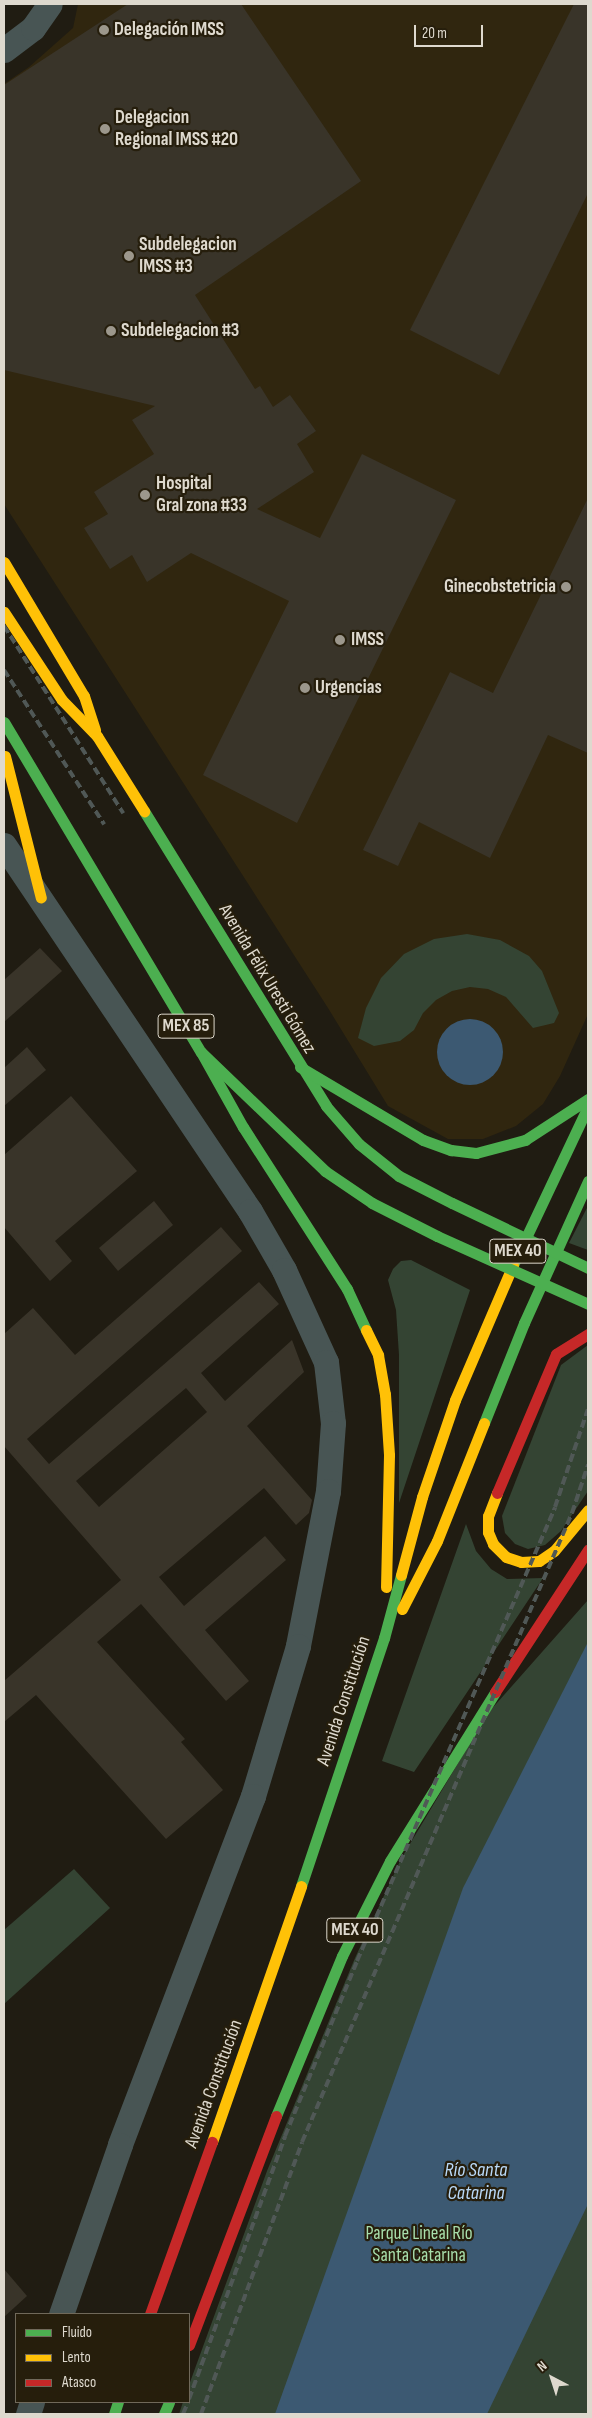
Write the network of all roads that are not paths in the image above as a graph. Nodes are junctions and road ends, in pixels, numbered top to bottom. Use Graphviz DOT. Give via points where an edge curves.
graph roads {
  1 [pos="50,4"];
  2 [pos="4,50"];
  3 [pos="4,562"];
  4 [pos="4,612"];
  5 [pos="4,722"];
  6 [pos="97,736"];
  7 [pos="4,756"];
  8 [pos="49,797"];
  9 [pos="4,845"];
  10 [pos="41,898"];
  11 [pos="201,1052"];
  12 [pos="300,1067"];
  13 [pos="588,1099"];
  14 [pos="588,1106"];
  15 [pos="588,1181"];
  16 [pos="588,1268"];
  17 [pos="588,1304"];
  18 [pos="588,1334"];
  19 [pos="588,1510"];
  20 [pos="588,1550"];
  21 [pos="384,1638"];
  22 [pos="61,2313"];
  23 [pos="150,2313"];
  24 [pos="190,2342"];
  1 -- 2 [label="street" via="33,28"];
  3 -- 6 [label="main road" via="84,696"];
  4 -- 6 [label="main road, Avenida Félix Uresti Gómez" via="62,700"];
  5 -- 8 [label="main road, MEX 85"];
  6 -- 12 [label="main road, Avenida Félix Uresti Gómez"];
  7 -- 8 [label="main road"];
  7 -- 10 [label="main road"];
  8 -- 11 [label="main road, MEX 85"];
  9 -- 10 [label="street"];
  10 -- 22 [label="street" via="250,1211 284,1270 326,1362 333,1423 328,1491 298,1646 253,1796 124,2136"];
  11 -- 17 [label="main road, MEX 85, bridge" via="273,1124 326,1170 372,1203"];
  11 -- 21 [label="main road" via="243,1127 347,1289 378,1355 385,1394 388,1456"];
  12 -- 13 [label="main road" via="352,1095 422,1140 476,1153 525,1140"];
  12 -- 16 [label="main road, Avenida Félix Uresti Gómez, bridge" via="359,1144 399,1176"];
  14 -- 21 [label="main road, Avenida Constitución / MEX 40" via="492,1309 455,1400 422,1497"];
  15 -- 21 [label="main road" via="524,1323 437,1541 414,1591"];
  18 -- 19 [label="main road" via="569,1342 556,1354 546,1373 488,1516 488,1532 493,1544 506,1557 521,1562 539,1561 554,1551"];
  20 -- 24 [label="main road, MEX 40" via="504,1677 390,1861 342,1956 304,2043"];
  21 -- 23 [label="main road, Avenida Constitución / MEX 40" via="258,2012"];
}
